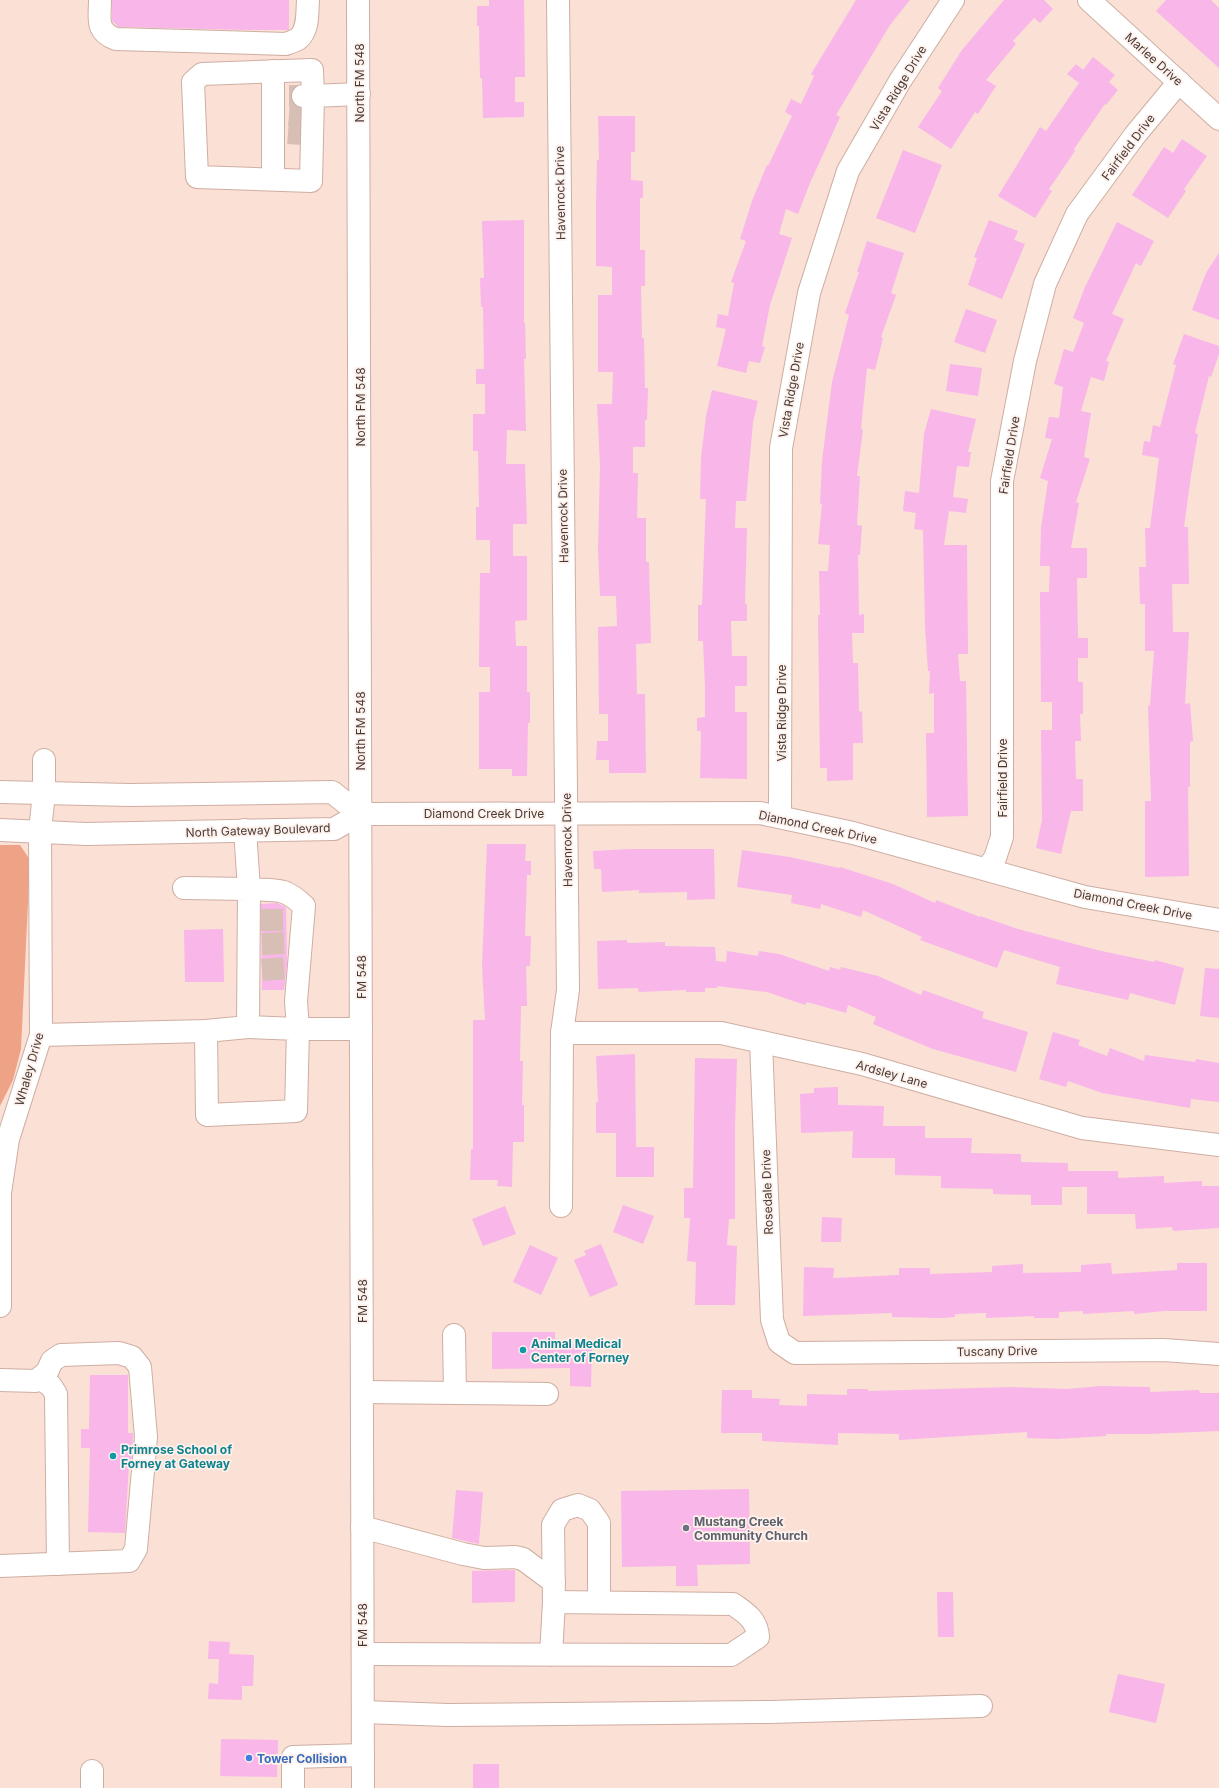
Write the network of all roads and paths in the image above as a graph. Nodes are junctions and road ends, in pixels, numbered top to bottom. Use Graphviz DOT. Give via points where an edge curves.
graph roads {
  1 [pos="100,0"];
  2 [pos="308,0"];
  3 [pos="358,0"];
  4 [pos="558,0"];
  5 [pos="953,0"];
  6 [pos="1089,0"];
  7 [pos="273,71"];
  8 [pos="1179,82"];
  9 [pos="359,94"];
  10 [pos="294,115"];
  11 [pos="1219,119"];
  12 [pos="273,180"];
  13 [pos="44,760"];
  14 [pos="0,792"];
  15 [pos="44,793"];
  16 [pos="566,813"];
  17 [pos="360,814"];
  18 [pos="780,817"];
  19 [pos="0,830"];
  20 [pos="245,830"];
  21 [pos="40,831"];
  22 [pos="987,869"];
  23 [pos="184,888"];
  24 [pos="249,889"];
  25 [pos="1219,920"];
  26 [pos="248,1027"];
  27 [pos="298,1029"];
  28 [pos="361,1029"];
  29 [pos="206,1030"];
  30 [pos="562,1033"];
  31 [pos="41,1035"];
  32 [pos="761,1042"];
  33 [pos="1219,1145"];
  34 [pos="561,1206"];
  35 [pos="0,1306"];
  36 [pos="454,1335"];
  37 [pos="779,1342"];
  38 [pos="1219,1354"];
  39 [pos="41,1379"];
  40 [pos="0,1380"];
  41 [pos="362,1392"];
  42 [pos="455,1393"];
  43 [pos="547,1394"];
  44 [pos="362,1527"];
  45 [pos="58,1564"];
  46 [pos="0,1566"];
  47 [pos="554,1592"];
  48 [pos="600,1602"];
  49 [pos="363,1654"];
  50 [pos="551,1655"];
  51 [pos="980,1706"];
  52 [pos="363,1712"];
  53 [pos="363,1755"];
  54 [pos="293,1788"];
  55 [pos="363,1788"];
  1 -- 2 [label="street" via="100,27 104,33 116,39 286,44 298,39 304,29 307,22"];
  3 -- 9 [label="street, North FM 548 / FM 548"];
  4 -- 16 [label="street, Havenrock Drive"];
  5 -- 18 [label="street, Vista Ridge Drive" via="900,81 848,171 809,293 781,448"];
  6 -- 8 [label="street, Marlee Drive"];
  7 -- 10 [label="street"];
  7 -- 10 [label="street" via="312,70"];
  7 -- 12 [label="street" via="202,74 193,82 196,177"];
  8 -- 11 [label="street, Marlee Drive"];
  8 -- 22 [label="street, Fairfield Drive" via="1077,214 1045,284 1025,361 1002,481 1002,837 995,858"];
  9 -- 10 [label="street"];
  9 -- 17 [label="street, North FM 548 / FM 548"];
  10 -- 12 [label="street"];
  10 -- 12 [label="street" via="312,181"];
  13 -- 15 [label="street, Whaley Drive"];
  14 -- 15 [label="street"];
  15 -- 17 [label="street" via="130,795 332,792"];
  15 -- 21 [label="street, Whaley Drive"];
  16 -- 17 [label="street, Diamond Creek Drive"];
  16 -- 18 [label="street, Diamond Creek Drive" via="760,813"];
  16 -- 30 [label="street, Havenrock Drive" via="568,990"];
  17 -- 20 [label="street, North Gateway Boulevard" via="334,829"];
  17 -- 28 [label="street, FM 548 / FM 548"];
  18 -- 22 [label="street, Diamond Creek Drive" via="853,833"];
  19 -- 21 [label="street, North Gateway Boulevard"];
  20 -- 21 [label="street, North Gateway Boulevard" via="86,834"];
  20 -- 24 [label="street"];
  21 -- 31 [label="street, Whaley Drive"];
  22 -- 25 [label="street, Diamond Creek Drive" via="1085,896"];
  23 -- 24 [label="street"];
  24 -- 26 [label="street" via="255,921 255,970"];
  24 -- 27 [label="street" via="282,890 292,894 304,906 295,920 293,943 292,968"];
  26 -- 27 [label="street"];
  26 -- 29 [label="street"];
  27 -- 28 [label="street"];
  27 -- 29 [label="street" via="296,1111 207,1115"];
  28 -- 41 [label="street, FM 548 / FM 548"];
  29 -- 31 [label="street"];
  30 -- 32 [label="street, Ardsley Lane" via="721,1033"];
  30 -- 34 [label="street, Havenrock Drive"];
  31 -- 35 [label="street, Whaley Drive" via="7,1147 0,1193"];
  32 -- 33 [label="street, Ardsley Lane" via="862,1064 1082,1128"];
  32 -- 37 [label="street, Rosedale Drive" via="772,1320"];
  36 -- 42 [label="street"];
  37 -- 38 [label="street, Tuscany Drive" via="795,1353 1164,1350"];
  39 -- 40 [label="street"];
  39 -- 45 [label="street" via="51,1386 56,1394"];
  39 -- 45 [label="street" via="52,1361 61,1355 119,1353 132,1357 140,1367 146,1437 136,1549 129,1561"];
  41 -- 42 [label="street"];
  41 -- 44 [label="street, FM 548 / FM 548"];
  42 -- 43 [label="street"];
  44 -- 47 [label="street" via="484,1558 515,1556 523,1559"];
  44 -- 49 [label="street, FM 548 / FM 548"];
  45 -- 46 [label="street"];
  47 -- 48 [label="street"];
  47 -- 48 [label="street" via="553,1525 562,1510 578,1505 590,1510 599,1523"];
  47 -- 50 [label="street"];
  48 -- 50 [label="street" via="733,1604 750,1616 758,1629 758,1637 730,1655"];
  49 -- 50 [label="street"];
  49 -- 52 [label="street, FM 548 / FM 548"];
  51 -- 52 [label="street" via="770,1712 456,1715"];
  52 -- 53 [label="street, FM 548 / FM 548"];
  53 -- 54 [label="street" via="293,1756"];
  53 -- 55 [label="street, FM 548 / FM 548"];
}
